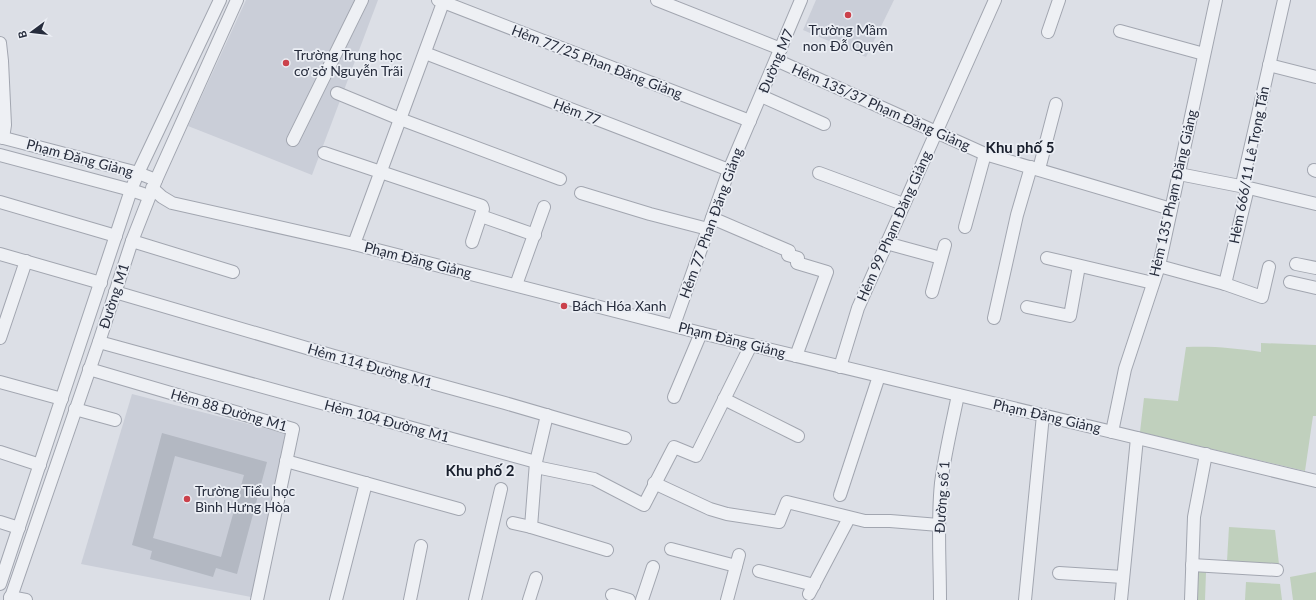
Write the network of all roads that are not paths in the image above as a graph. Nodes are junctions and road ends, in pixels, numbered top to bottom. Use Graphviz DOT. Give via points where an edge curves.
graph roads {
  1 [pos="220,0"];
  2 [pos="236,0"];
  3 [pos="362,0"];
  4 [pos="657,0"];
  5 [pos="801,0"];
  6 [pos="995,0"];
  7 [pos="1059,0"];
  8 [pos="1216,0"];
  9 [pos="1284,0"];
  10 [pos="442,1"];
  11 [pos="1120,31"];
  12 [pos="1048,32"];
  13 [pos="0,43"];
  14 [pos="425,53"];
  15 [pos="1204,54"];
  16 [pos="778,55"];
  17 [pos="1269,65"];
  18 [pos="1316,77"];
  19 [pos="337,93"];
  20 [pos="760,96"];
  21 [pos="1056,104"];
  22 [pos="400,119"];
  23 [pos="750,121"];
  24 [pos="824,124"];
  25 [pos="935,132"];
  26 [pos="2,138"];
  27 [pos="293,140"];
  28 [pos="324,154"];
  29 [pos="985,154"];
  30 [pos="0,155"];
  31 [pos="1035,168"];
  32 [pos="730,170"];
  33 [pos="380,172"];
  34 [pos="138,173"];
  35 [pos="819,173"];
  36 [pos="1178,174"];
  37 [pos="560,179"];
  38 [pos="1245,186"];
  39 [pos="152,188"];
  40 [pos="131,190"];
  41 [pos="581,194"];
  42 [pos="0,202"];
  43 [pos="903,204"];
  44 [pos="1316,204"];
  45 [pos="544,207"];
  46 [pos="1171,209"];
  47 [pos="481,216"];
  48 [pos="712,218"];
  49 [pos="965,227"];
  50 [pos="708,230"];
  51 [pos="535,235"];
  52 [pos="116,236"];
  53 [pos="132,241"];
  54 [pos="472,242"];
  55 [pos="886,243"];
  56 [pos="354,244"];
  57 [pos="945,245"];
  58 [pos="0,254"];
  59 [pos="941,258"];
  60 [pos="1047,258"];
  61 [pos="26,261"];
  62 [pos="1296,264"];
  63 [pos="1079,266"];
  64 [pos="1159,266"];
  65 [pos="1269,267"];
  66 [pos="1316,268"];
  67 [pos="233,272"];
  68 [pos="1290,282"];
  69 [pos="101,283"];
  70 [pos="1153,283"];
  71 [pos="1225,284"];
  72 [pos="516,285"];
  73 [pos="1316,288"];
  74 [pos="115,292"];
  75 [pos="932,292"];
  76 [pos="1027,307"];
  77 [pos="994,318"];
  78 [pos="674,325"];
  79 [pos="701,333"];
  80 [pos="0,338"];
  81 [pos="99,342"];
  82 [pos="751,345"];
  83 [pos="796,356"];
  84 [pos="840,367"];
  85 [pos="89,370"];
  86 [pos="879,376"];
  87 [pos="0,382"];
  88 [pos="958,395"];
  89 [pos="674,397"];
  90 [pos="62,399"];
  91 [pos="724,399"];
  92 [pos="75,409"];
  93 [pos="547,415"];
  94 [pos="1043,416"];
  95 [pos="115,420"];
  96 [pos="1112,432"];
  97 [pos="798,436"];
  98 [pos="625,438"];
  99 [pos="1137,438"];
  100 [pos="0,452"];
  101 [pos="1206,454"];
  102 [pos="286,462"];
  103 [pos="536,464"];
  104 [pos="40,465"];
  105 [pos="1316,481"];
  106 [pos="366,483"];
  107 [pos="654,483"];
  108 [pos="501,489"];
  109 [pos="840,495"];
  110 [pos="459,510"];
  111 [pos="849,518"];
  112 [pos="0,522"];
  113 [pos="513,523"];
  114 [pos="939,525"];
  115 [pos="531,527"];
  116 [pos="19,528"];
  117 [pos="422,546"];
  118 [pos="671,549"];
  119 [pos="607,550"];
  120 [pos="1192,565"];
  121 [pos="652,567"];
  122 [pos="1277,570"];
  123 [pos="759,571"];
  124 [pos="1059,573"];
  125 [pos="1123,577"];
  126 [pos="536,578"];
  127 [pos="0,584"];
  128 [pos="612,595"];
  129 [pos="10,599"];
  130 [pos="26,600"];
  131 [pos="257,600"];
  132 [pos="336,600"];
  133 [pos="410,600"];
  134 [pos="475,600"];
  135 [pos="529,600"];
  136 [pos="629,600"];
  137 [pos="642,600"];
  138 [pos="728,600"];
  139 [pos="940,600"];
  140 [pos="1025,600"];
  141 [pos="1121,600"];
  142 [pos="1191,600"];
  1 -- 34 [label="street, Đường M1"];
  2 -- 39 [label="street, Đường M1"];
  3 -- 27 [label="street"];
  4 -- 16 [label="street, Hẻm 135/37 Phạm Đăng Giảng"];
  5 -- 16 [label="street, Đường M7"];
  6 -- 25 [label="street, Hẻm 99 Phạm Đăng Giảng"];
  7 -- 12 [label="street"];
  8 -- 15 [label="street, Hẻm 135 Phạm Đăng Giảng"];
  9 -- 17 [label="street, Hẻm 666/11 Lê Trọng Tấn"];
  10 -- 14 [label="street"];
  10 -- 23 [label="street, Hẻm 77/25 Phan Đăng Giảng"];
  11 -- 15 [label="street"];
  13 -- 26 [label="street" via="5,125"];
  14 -- 22 [label="street"];
  14 -- 32 [label="street, Hẻm 77"];
  15 -- 36 [label="street, Hẻm 135 Phạm Đăng Giảng"];
  16 -- 20 [label="street, Đường M7"];
  16 -- 25 [label="street, Hẻm 135/37 Phạm Đăng Giảng"];
  17 -- 18 [label="street"];
  17 -- 38 [label="street, Hẻm 666/11 Lê Trọng Tấn" via="1243,180"];
  19 -- 22 [label="street"];
  20 -- 23 [label="street, Đường M7"];
  20 -- 24 [label="street"];
  21 -- 31 [label="street"];
  22 -- 33 [label="street"];
  22 -- 37 [label="street"];
  23 -- 32 [label="street, Hẻm 77 Phan Đăng Giảng"];
  25 -- 29 [label="street, Hẻm 135/37 Phạm Đăng Giảng"];
  25 -- 43 [label="street, Hẻm 99 Phạm Đăng Giảng"];
  26 -- 34 [label="street, Phạm Đăng Giảng"];
  28 -- 33 [label="street"];
  29 -- 31 [label="street, Hẻm 135/37 Phạm Đăng Giảng"];
  29 -- 49 [label="street"];
  30 -- 40 [label="street, Phạm Đăng Giảng"];
  31 -- 46 [label="street, Hẻm 135/37 Phạm Đăng Giảng"];
  31 -- 77 [label="street" via="1017,215"];
  32 -- 48 [label="street, Hẻm 77 Phan Đăng Giảng"];
  33 -- 47 [label="street" via="482,206"];
  33 -- 56 [label="street"];
  34 -- 39 [label="street, Phạm Đăng Giảng"];
  34 -- 40 [label="street, Đường M1"];
  35 -- 43 [label="street"];
  36 -- 38 [label="street"];
  36 -- 46 [label="street, Hẻm 135 Phạm Đăng Giảng"];
  38 -- 44 [label="street"];
  38 -- 71 [label="street, Hẻm 666/11 Lê Trọng Tấn" via="1246,192"];
  39 -- 40 [label="street, Phạm Đăng Giảng"];
  39 -- 53 [label="street, Đường M1"];
  39 -- 56 [label="street, Phạm Đăng Giảng" via="172,203"];
  40 -- 52 [label="street, Đường M1"];
  41 -- 50 [label="street"];
  42 -- 52 [label="street"];
  43 -- 55 [label="street, Hẻm 99 Phạm Đăng Giảng"];
  45 -- 51 [label="street"];
  46 -- 64 [label="street, Hẻm 135 Phạm Đăng Giảng"];
  47 -- 51 [label="street"];
  47 -- 54 [label="street"];
  48 -- 50 [label="street, Hẻm 77 Phan Đăng Giảng"];
  48 -- 83 [label="street" via="789,251 788,255 798,258 797,263 827,272"];
  50 -- 78 [label="street, Hẻm 77 Phan Đăng Giảng"];
  51 -- 72 [label="street"];
  52 -- 69 [label="street, Đường M1"];
  53 -- 67 [label="street"];
  53 -- 74 [label="street, Đường M1"];
  55 -- 59 [label="street"];
  55 -- 84 [label="street, Hẻm 99 Phạm Đăng Giảng" via="858,308"];
  56 -- 72 [label="street, Phạm Đăng Giảng"];
  57 -- 59 [label="street"];
  58 -- 61 [label="street"];
  59 -- 75 [label="street"];
  60 -- 63 [label="street"];
  61 -- 69 [label="street"];
  61 -- 80 [label="street"];
  62 -- 66 [label="street"];
  63 -- 70 [label="street"];
  63 -- 76 [label="street" via="1070,316"];
  64 -- 70 [label="street, Hẻm 135 Phạm Đăng Giảng"];
  64 -- 71 [label="street"];
  65 -- 71 [label="street" via="1262,297"];
  68 -- 73 [label="street"];
  69 -- 90 [label="street, Đường M1"];
  70 -- 96 [label="street, Hẻm 135 Phạm Đăng Giảng" via="1125,369"];
  72 -- 78 [label="street, Phạm Đăng Giảng"];
  74 -- 81 [label="street, Đường M1"];
  74 -- 93 [label="street, Hẻm 114 Đường M1"];
  78 -- 79 [label="street, Phạm Đăng Giảng"];
  79 -- 82 [label="street, Phạm Đăng Giảng"];
  79 -- 89 [label="street"];
  81 -- 85 [label="street, Đường M1"];
  81 -- 103 [label="street, Hẻm 104 Đường M1"];
  82 -- 83 [label="street, Phạm Đăng Giảng"];
  82 -- 91 [label="street"];
  83 -- 84 [label="street, Phạm Đăng Giảng"];
  84 -- 86 [label="street, Phạm Đăng Giảng"];
  85 -- 92 [label="street, Đường M1"];
  85 -- 102 [label="street, Hẻm 88 Đường M1" via="293,429"];
  86 -- 88 [label="street, Phạm Đăng Giảng"];
  86 -- 109 [label="street"];
  87 -- 90 [label="street"];
  88 -- 94 [label="street, Phạm Đăng Giảng"];
  88 -- 114 [label="street, Đường số 1" via="941,484"];
  90 -- 104 [label="street, Đường M1"];
  91 -- 97 [label="street"];
  91 -- 107 [label="street" via="696,456 674,447"];
  92 -- 95 [label="street"];
  92 -- 129 [label="street, Đường M1"];
  93 -- 98 [label="street, Hẻm 114 Đường M1"];
  93 -- 103 [label="street"];
  94 -- 96 [label="street, Phạm Đăng Giảng"];
  94 -- 140 [label="street"];
  96 -- 99 [label="street, Phạm Đăng Giảng"];
  99 -- 101 [label="street, Phạm Đăng Giảng"];
  99 -- 125 [label="street"];
  100 -- 104 [label="street"];
  101 -- 105 [label="street, Phạm Đăng Giảng"];
  101 -- 120 [label="street" via="1194,517"];
  102 -- 106 [label="street"];
  102 -- 131 [label="street, Hẻm 88 Đường M1"];
  103 -- 107 [label="street, Hẻm 104 Đường M1" via="594,479 644,505"];
  103 -- 115 [label="street"];
  104 -- 116 [label="street, Đường M1"];
  106 -- 110 [label="street"];
  106 -- 132 [label="street"];
  107 -- 111 [label="street" via="710,509 727,514 779,522 787,502"];
  108 -- 134 [label="street"];
  111 -- 114 [label="street" via="870,522"];
  111 -- 123 [label="street" via="811,589"];
  112 -- 116 [label="street"];
  113 -- 115 [label="street"];
  114 -- 139 [label="street, Đường số 1"];
  115 -- 119 [label="street"];
  116 -- 127 [label="street, Đường M1"];
  117 -- 133 [label="street"];
  118 -- 138 [label="street" via="738,561"];
  120 -- 122 [label="street"];
  120 -- 142 [label="street"];
  121 -- 137 [label="street"];
  124 -- 125 [label="street"];
  125 -- 141 [label="street"];
  126 -- 135 [label="street"];
  128 -- 136 [label="street"];
  129 -- 130 [label="street"];
}
